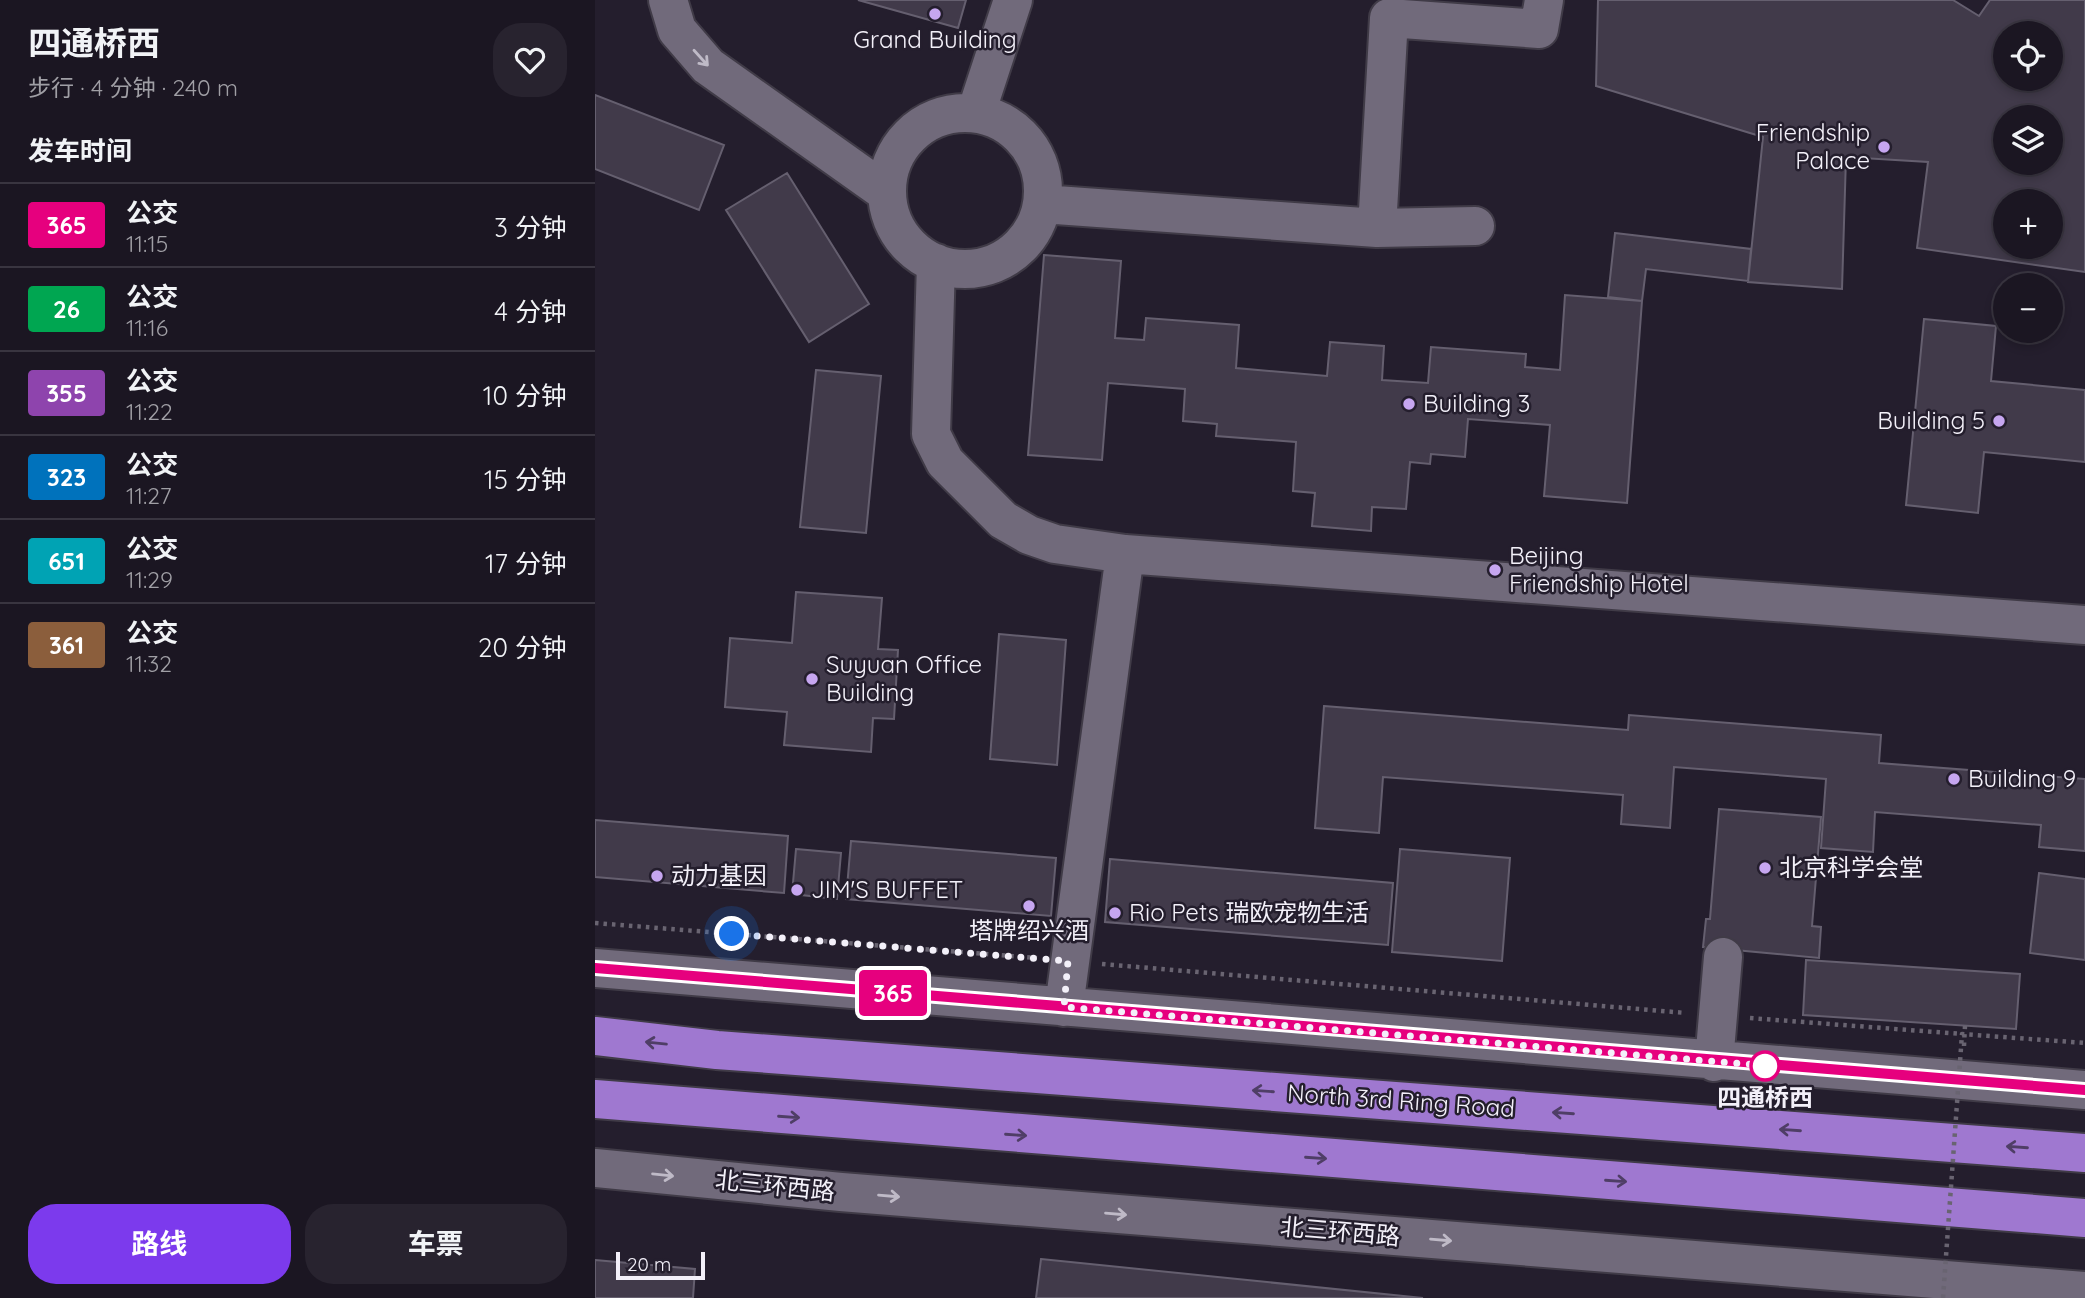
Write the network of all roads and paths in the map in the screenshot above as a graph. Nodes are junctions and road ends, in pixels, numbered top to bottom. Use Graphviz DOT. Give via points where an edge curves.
graph roads {
  1 [pos="668,0"];
  2 [pos="1013,0"];
  3 [pos="1544,0"];
  4 [pos="976,113"];
  5 [pos="887,193"];
  6 [pos="1042,204"];
  7 [pos="1475,226"];
  8 [pos="1377,228"];
  9 [pos="936,263"];
  10 [pos="1125,554"];
  11 [pos="2085,625"];
  12 [pos="595,923"];
  13 [pos="1723,957"];
  14 [pos="1068,961"];
  15 [pos="595,968"];
  16 [pos="1064,1007"];
  17 [pos="1720,1015"];
  18 [pos="1962,1034"];
  19 [pos="595,1036"];
  20 [pos="2085,1043"];
  21 [pos="1713,1062"];
  22 [pos="2085,1090"];
  23 [pos="595,1099"];
  24 [pos="2085,1153"];
  25 [pos="595,1168"];
  26 [pos="2085,1218"];
  27 [pos="2085,1291"];
  28 [pos="1943,1298"];
  1 -- 5 [label="street, one-way" via="677,30 708,66"];
  2 -- 4 [label="street"];
  3 -- 8 [label="street" via="1539,29 1389,18"];
  4 -- 5 [label="street" via="942,116 912,132 893,160"];
  4 -- 6 [label="street" via="1009,127 1033,153 1043,186"];
  5 -- 9 [label="street" via="896,228 920,254"];
  6 -- 8 [label="street"];
  6 -- 9 [label="street" via="1028,236 1003,259 970,268"];
  7 -- 8 [label="street"];
  9 -- 10 [label="street" via="931,434 945,462 1003,520 1030,536"];
  10 -- 11 [label="street"];
  10 -- 14 [label="street"];
  12 -- 14 [label="path"];
  13 -- 17 [label="street"];
  14 -- 16 [label="street"];
  14 -- 17 [label="path"];
  15 -- 16 [label="street"];
  16 -- 21 [label="street"];
  17 -- 18 [label="path"];
  17 -- 21 [label="street"];
  18 -- 20 [label="path, bridge"];
  18 -- 28 [label="path, bridge"];
  24 -- 19 [label="highway, North 3rd Ring Road, one-way" via="717,1050"];
  21 -- 22 [label="street"];
  23 -- 26 [label="highway, one-way"];
  25 -- 27 [label="street, 北三环西路, one-way" via="841,1192"];
}
